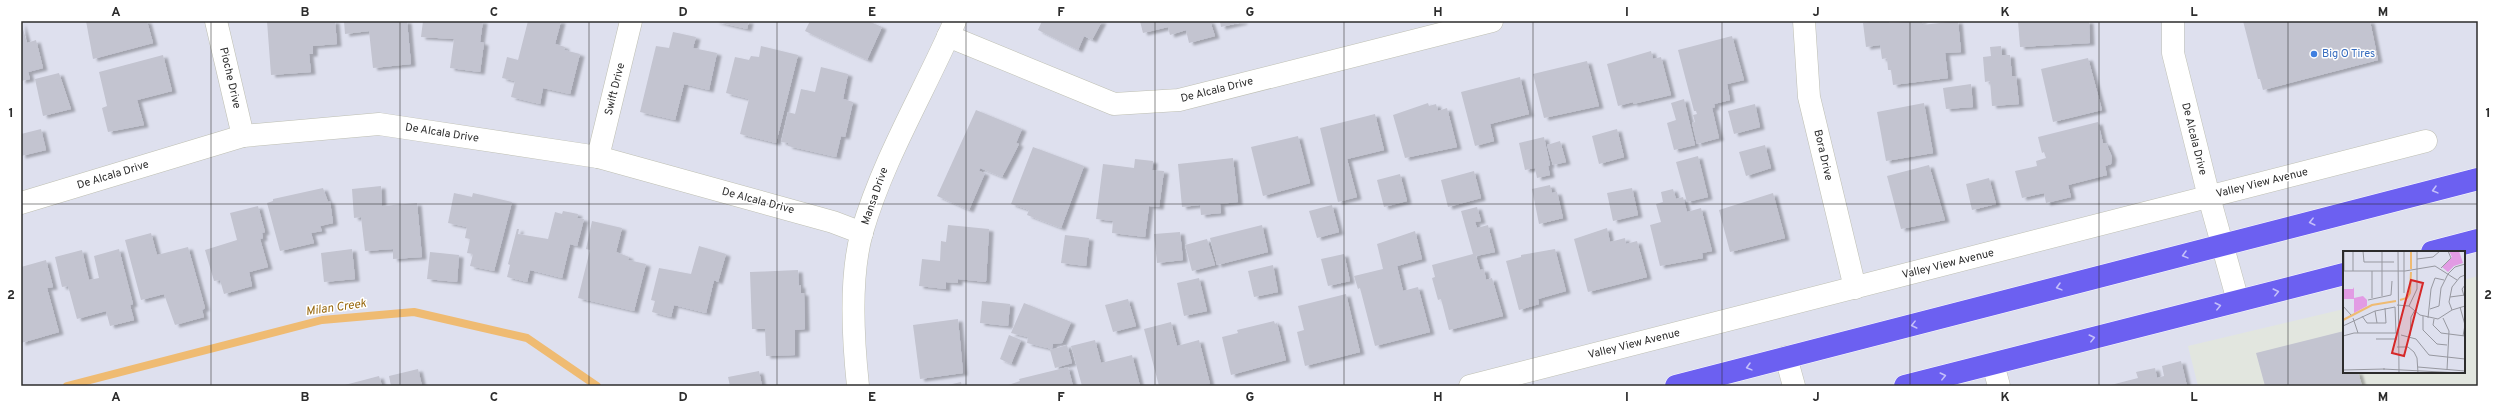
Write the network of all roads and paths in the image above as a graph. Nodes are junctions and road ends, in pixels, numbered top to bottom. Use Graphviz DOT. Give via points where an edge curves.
graph roads {
  1 [pos="216,21"];
  2 [pos="631,21"];
  3 [pos="1492,21"];
  4 [pos="1804,21"];
  5 [pos="2173,21"];
  6 [pos="952,29"];
  7 [pos="243,136"];
  8 [pos="2426,141"];
  9 [pos="598,157"];
  10 [pos="2478,179"];
  11 [pos="2209,197"];
  12 [pos="21,203"];
  13 [pos="862,233"];
  14 [pos="2478,240"];
  15 [pos="2222,245"];
  16 [pos="2436,251"];
  17 [pos="2343,274"];
  18 [pos="1855,288"];
  19 [pos="2238,301"];
  20 [pos="1786,357"];
  21 [pos="1993,364"];
  22 [pos="858,386"];
  23 [pos="1470,386"];
  24 [pos="1676,386"];
  25 [pos="1794,386"];
  26 [pos="1905,386"];
  27 [pos="1999,386"];
  1 -- 7 [label="street, Pioche Drive"];
  2 -- 9 [label="street, Swift Drive"];
  3 -- 6 [label="street, De Alcala Drive" via="1179,100 1114,104"];
  4 -- 18 [label="street, Bora Drive" via="1810,97"];
  5 -- 11 [label="street, De Alcala Drive" via="2173,53"];
  6 -- 13 [label="street, Mansa Drive" via="890,154"];
  7 -- 9 [label="street, De Alcala Drive" via="379,124"];
  7 -- 12 [label="street, De Alcala Drive"];
  8 -- 11 [label="street, Valley View Avenue"];
  9 -- 13 [label="street, De Alcala Drive" via="833,222"];
  10 -- 15 [label="main road, one-way"];
  11 -- 15 [label="street, De Alcala Drive"];
  11 -- 18 [label="street, Valley View Avenue"];
  13 -- 22 [label="street, Mansa Drive" via="857,262 854,316"];
  14 -- 16 [label="main road"];
  15 -- 19 [label="street, De Alcala Drive"];
  15 -- 20 [label="main road, one-way"];
  19 -- 17 [label="main road, one-way"];
  18 -- 23 [label="street, Valley View Avenue"];
  21 -- 19 [label="main road, one-way"];
  20 -- 24 [label="main road, one-way"];
  20 -- 25 [label="street"];
  26 -- 21 [label="main road, one-way"];
  21 -- 27 [label="street"];
}
